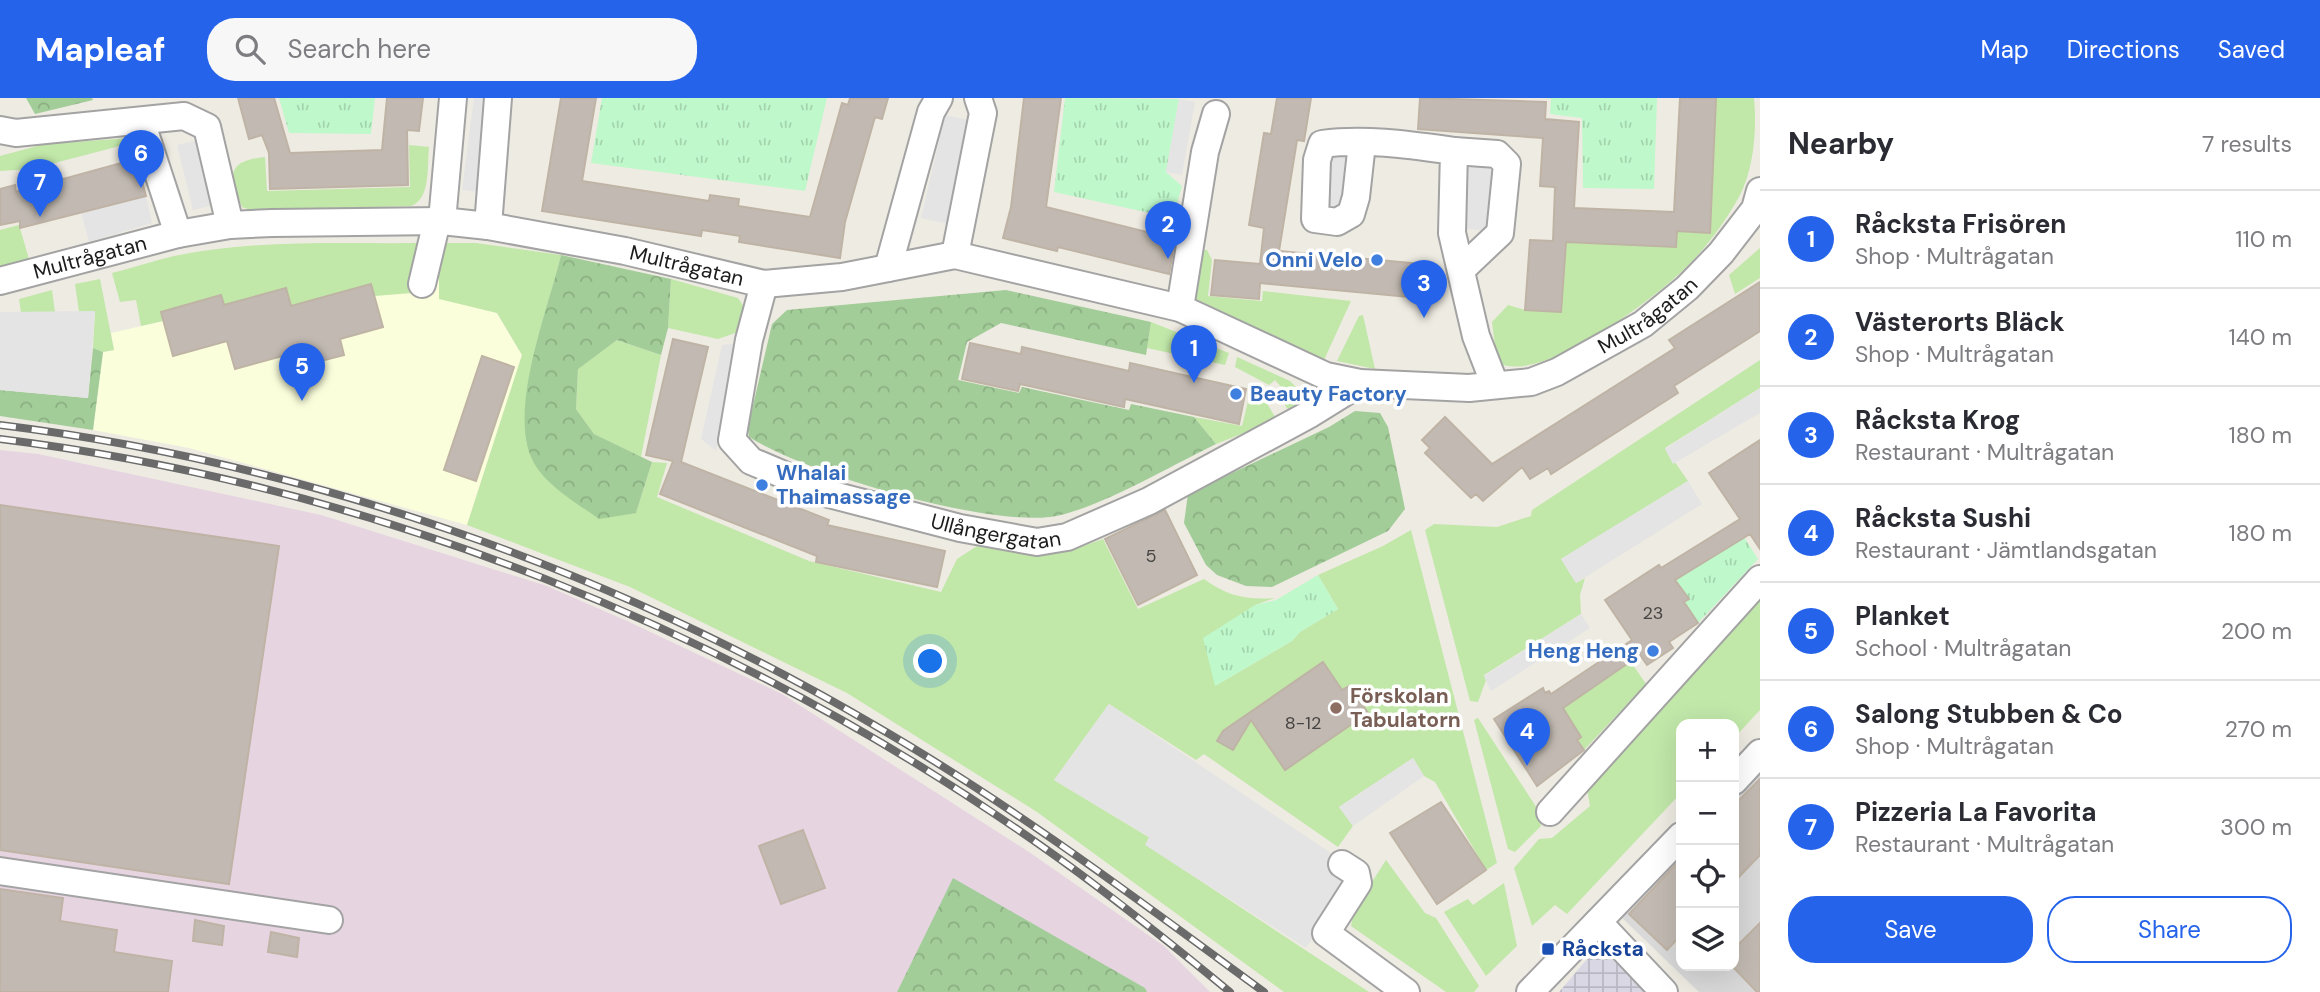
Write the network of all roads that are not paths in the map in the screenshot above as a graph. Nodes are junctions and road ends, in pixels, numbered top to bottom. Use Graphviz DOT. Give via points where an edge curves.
graph roads {
  1 [pos="453,98"];
  2 [pos="499,98"];
  3 [pos="939,98"];
  4 [pos="978,98"];
  5 [pos="1216,114"];
  6 [pos="141,121"];
  7 [pos="0,130"];
  8 [pos="1362,143"];
  9 [pos="1454,151"];
  10 [pos="1758,204"];
  11 [pos="440,221"];
  12 [pos="230,225"];
  13 [pos="488,226"];
  14 [pos="178,234"];
  15 [pos="955,255"];
  16 [pos="888,268"];
  17 [pos="1463,268"];
  18 [pos="0,281"];
  19 [pos="422,284"];
  20 [pos="764,284"];
  21 [pos="1180,308"];
  22 [pos="1360,383"];
  23 [pos="1495,386"];
  24 [pos="1760,579"];
  25 [pos="1760,753"];
  26 [pos="1739,776"];
  27 [pos="1550,812"];
  28 [pos="1676,841"];
  29 [pos="1342,864"];
  30 [pos="0,871"];
  31 [pos="329,920"];
  32 [pos="1598,922"];
  33 [pos="1406,992"];
  34 [pos="1530,992"];
  35 [pos="1664,992"];
  1 -- 11 [label="street"];
  2 -- 13 [label="street"];
  3 -- 16 [label="street" via="931,112"];
  4 -- 15 [label="street" via="983,113"];
  5 -- 21 [label="street" via="1205,152"];
  6 -- 7 [label="street" via="16,133"];
  6 -- 12 [label="street" via="184,116 207,127"];
  6 -- 14 [label="street"];
  8 -- 9 [label="street"];
  9 -- 17 [label="street" via="1452,233"];
  9 -- 17 [label="street" via="1497,154 1507,164 1500,233"];
  10 -- 23 [label="street, Multrågatan" via="1721,253 1643,324 1557,372 1531,382"];
  11 -- 12 [label="street, Multrågatan"];
  11 -- 13 [label="street, Multrågatan"];
  11 -- 19 [label="street"];
  12 -- 14 [label="street, Multrågatan"];
  13 -- 20 [label="street, Multrågatan" via="625,251"];
  14 -- 18 [label="street, Multrågatan"];
  15 -- 16 [label="street, Multrågatan"];
  15 -- 21 [label="street, Multrågatan"];
  16 -- 20 [label="street, Multrågatan"];
  17 -- 23 [label="street" via="1476,336"];
  20 -- 22 [label="street, Ullångergatan" via="749,340 733,440 751,461 793,481 868,506 1037,542 1067,537 1149,501"];
  21 -- 22 [label="street, Multrågatan" via="1326,376"];
  22 -- 23 [label="street, Multrågatan"];
  24 -- 27 [label="street"];
  25 -- 26 [label="street"];
  28 -- 32 [label="street"];
  29 -- 33 [label="street" via="1356,873 1358,883 1326,933"];
  30 -- 31 [label="street"];
  32 -- 34 [label="street"];
  32 -- 35 [label="street"];
}
